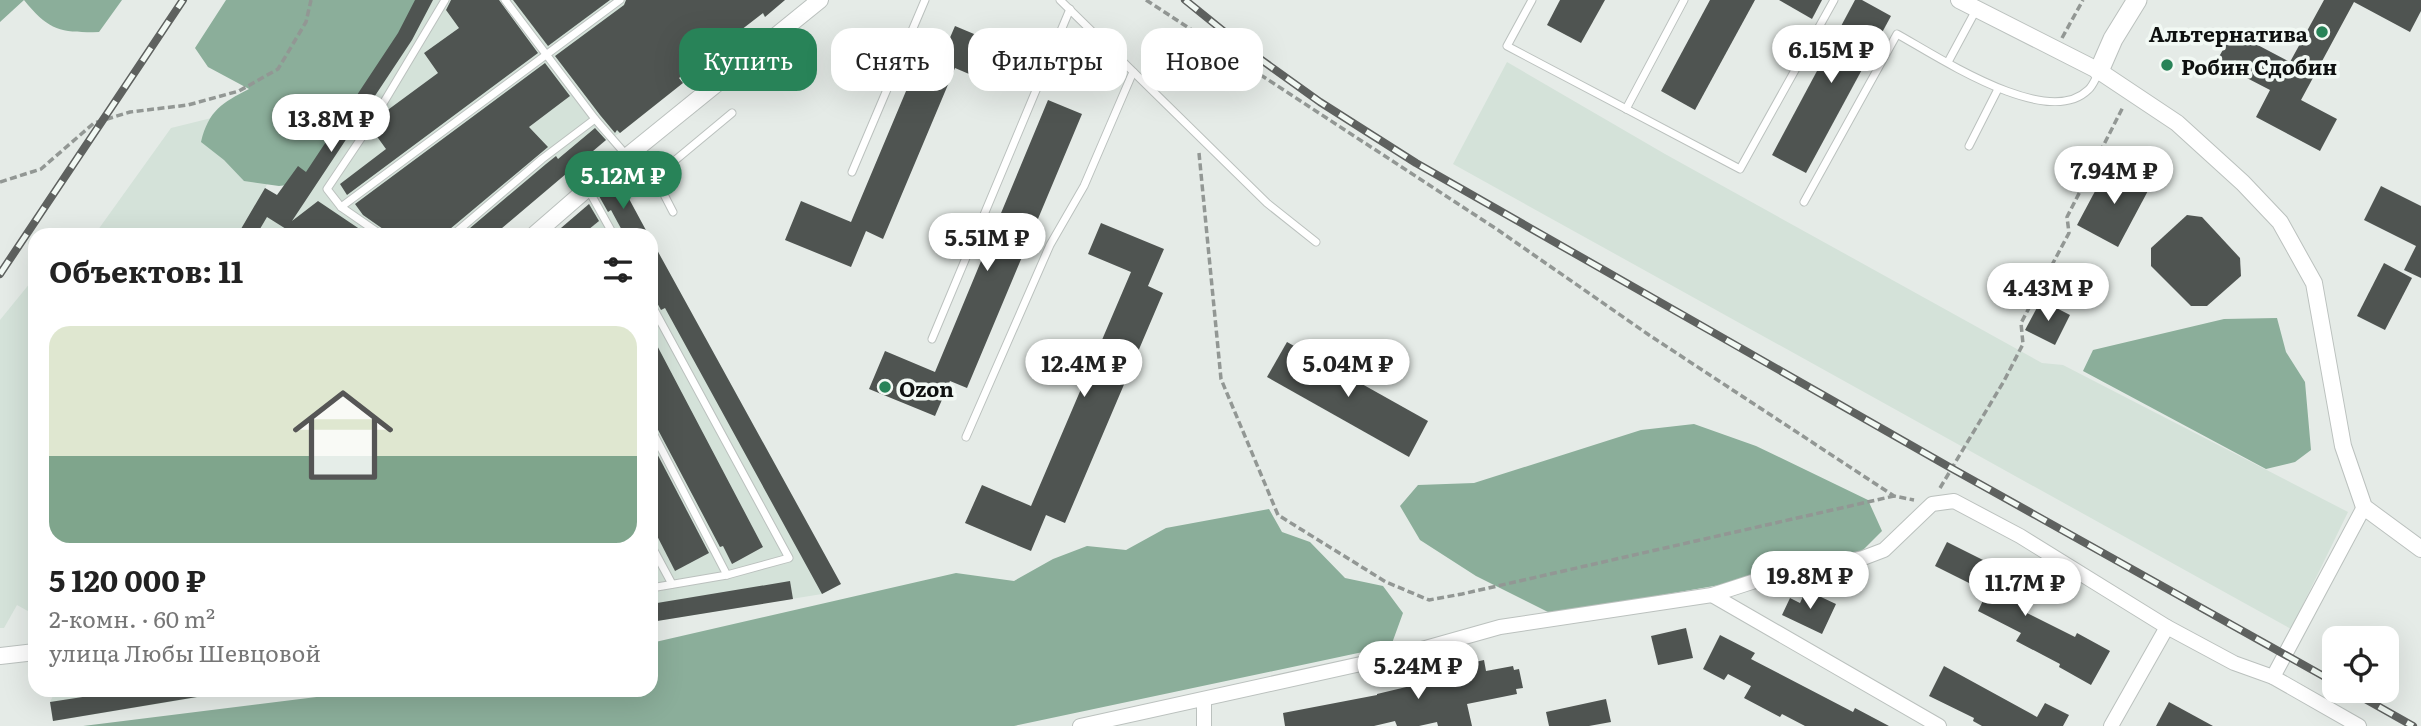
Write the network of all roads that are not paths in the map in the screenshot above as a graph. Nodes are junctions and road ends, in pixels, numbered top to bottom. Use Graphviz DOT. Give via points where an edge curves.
graph roads {
  1 [pos="444,0"];
  2 [pos="505,0"];
  3 [pos="620,0"];
  4 [pos="820,0"];
  5 [pos="925,0"];
  6 [pos="1060,0"];
  7 [pos="1532,0"];
  8 [pos="1685,0"];
  9 [pos="1833,0"];
  10 [pos="1959,0"];
  11 [pos="2137,0"];
  12 [pos="1070,9"];
  13 [pos="1976,10"];
  14 [pos="547,54"];
  15 [pos="1948,62"];
  16 [pos="2099,71"];
  17 [pos="1133,72"];
  18 [pos="1998,89"];
  19 [pos="1626,109"];
  20 [pos="732,113"];
  21 [pos="595,119"];
  22 [pos="1969,146"];
  23 [pos="628,157"];
  24 [pos="852,172"];
  25 [pos="655,177"];
  26 [pos="587,188"];
  27 [pos="1804,202"];
  28 [pos="341,207"];
  29 [pos="673,212"];
  30 [pos="371,228"];
  31 [pos="461,228"];
  32 [pos="542,228"];
  33 [pos="610,228"];
  34 [pos="1316,242"];
  35 [pos="658,317"];
  36 [pos="932,339"];
  37 [pos="965,437"];
  38 [pos="658,442"];
  39 [pos="2364,507"];
  40 [pos="2421,549"];
  41 [pos="658,558"];
  42 [pos="727,575"];
  43 [pos="672,584"];
  44 [pos="658,586"];
  45 [pos="1712,595"];
  46 [pos="2167,627"];
  47 [pos="28,653"];
  48 [pos="0,656"];
  49 [pos="2273,677"];
  50 [pos="1204,700"];
  51 [pos="1080,726"];
  52 [pos="1204,726"];
  53 [pos="1939,726"];
  54 [pos="2111,726"];
  55 [pos="2359,726"];
  1 -- 28 [label="lane" via="327,189"];
  2 -- 14 [label="lane"];
  3 -- 14 [label="lane"];
  4 -- 23 [label="street"];
  5 -- 24 [label="lane"];
  6 -- 12 [label="lane"];
  7 -- 19 [label="lane" via="1507,46"];
  8 -- 19 [label="lane"];
  9 -- 19 [label="lane" via="1740,169"];
  10 -- 13 [label="street"];
  11 -- 16 [label="main road"];
  12 -- 17 [label="lane"];
  12 -- 36 [label="lane"];
  13 -- 15 [label="lane"];
  13 -- 16 [label="street"];
  14 -- 21 [label="lane"];
  14 -- 28 [label="lane"];
  15 -- 18 [label="lane"];
  15 -- 27 [label="lane" via="1897,34"];
  16 -- 18 [label="lane" via="2089,90 2071,100 2036,102"];
  16 -- 39 [label="street" via="2177,123 2280,222 2315,283 2343,446"];
  17 -- 34 [label="lane" via="1267,203"];
  17 -- 37 [label="lane"];
  18 -- 22 [label="lane"];
  20 -- 25 [label="lane"];
  21 -- 23 [label="lane"];
  21 -- 31 [label="lane"];
  23 -- 25 [label="lane"];
  23 -- 26 [label="street"];
  25 -- 29 [label="lane"];
  26 -- 32 [label="street"];
  26 -- 33 [label="lane"];
  28 -- 30 [label="lane"];
  35 -- 42 [label="lane" via="789,558"];
  38 -- 42 [label="lane"];
  39 -- 40 [label="street"];
  39 -- 49 [label="street"];
  41 -- 43 [label="lane"];
  42 -- 43 [label="lane"];
  43 -- 44 [label="lane"];
  45 -- 46 [label="street" via="1884,550 1932,504 1954,501"];
  45 -- 50 [label="street" via="1500,627"];
  45 -- 53 [label="street"];
  46 -- 49 [label="street" via="2234,663"];
  46 -- 54 [label="street"];
  47 -- 48 [label="street"];
  49 -- 55 [label="street"];
  50 -- 51 [label="street"];
  50 -- 52 [label="street"];
}
